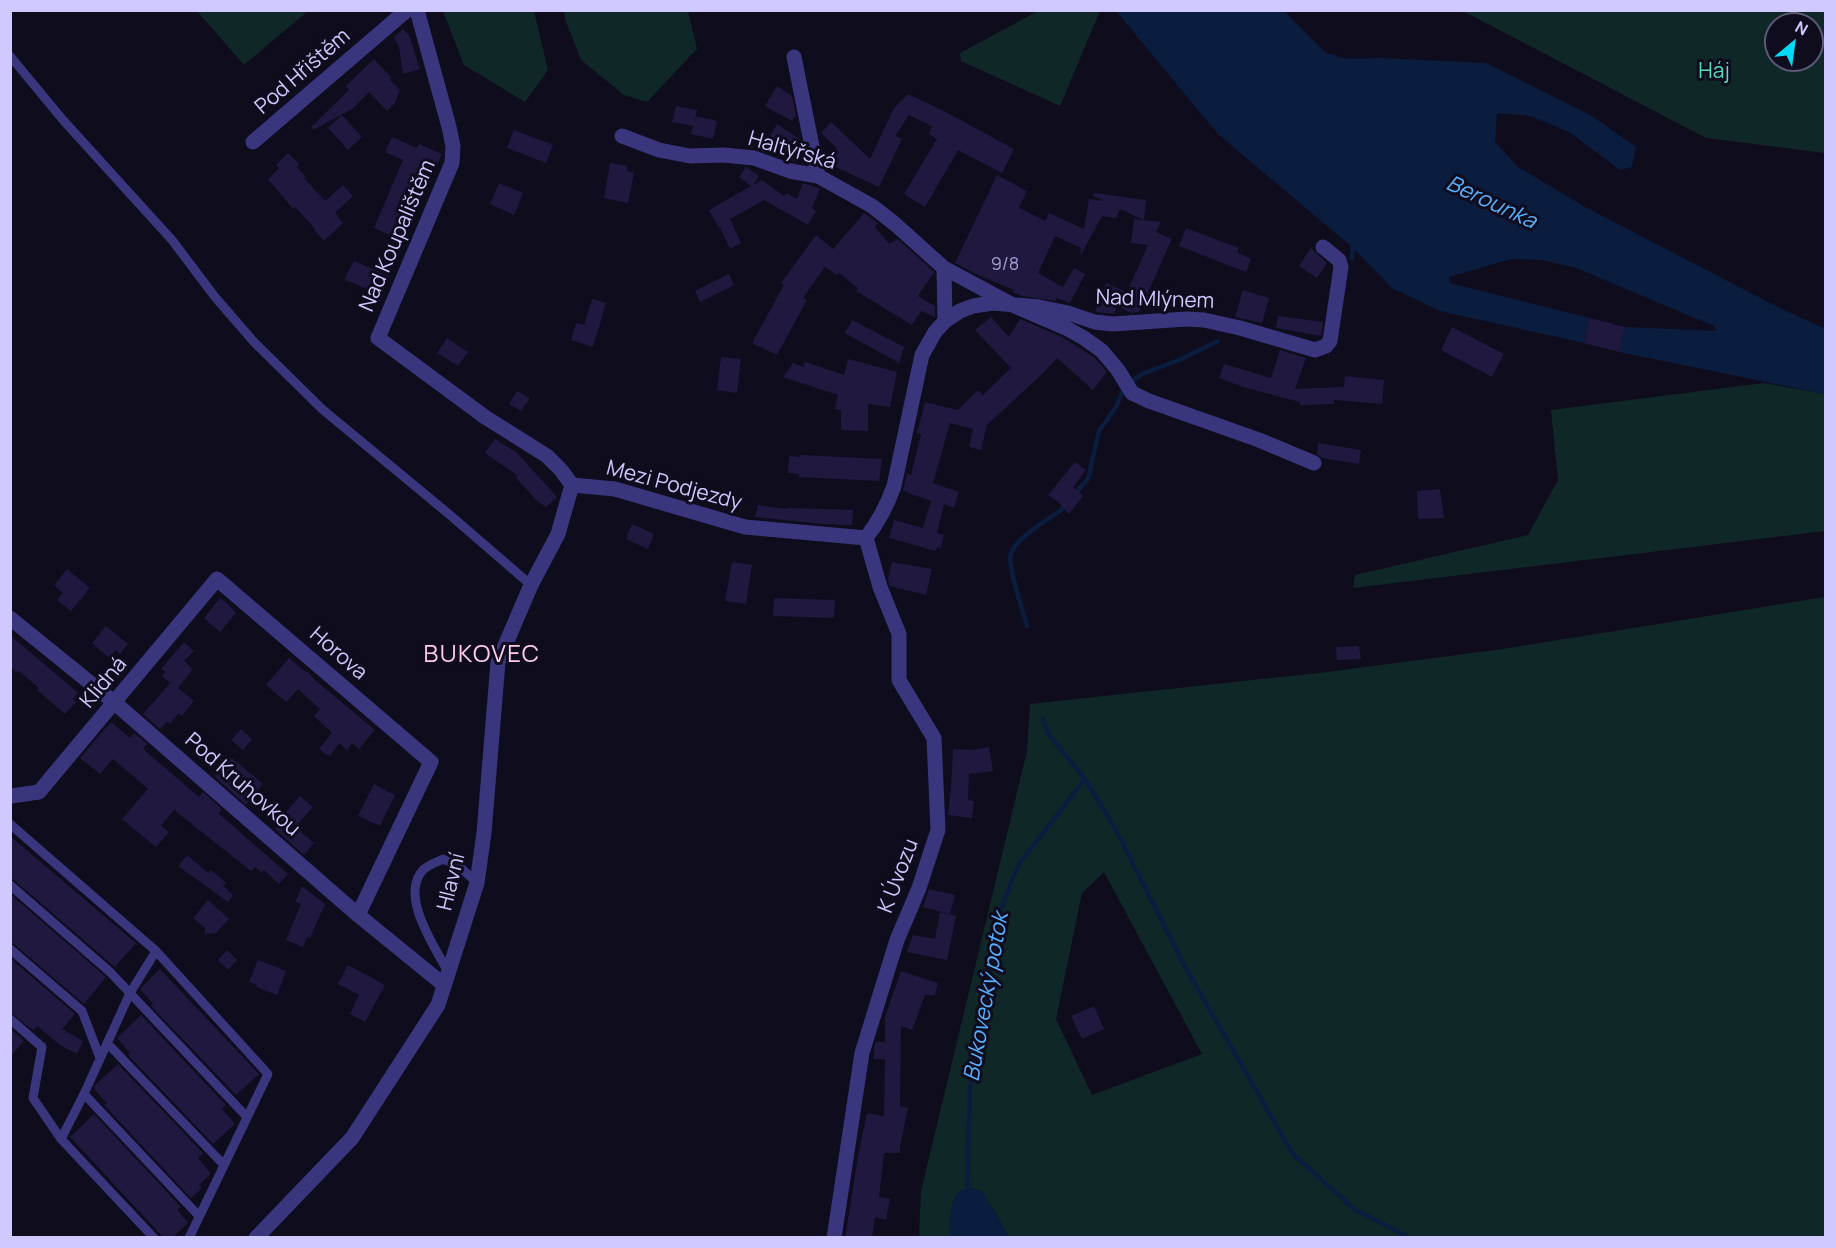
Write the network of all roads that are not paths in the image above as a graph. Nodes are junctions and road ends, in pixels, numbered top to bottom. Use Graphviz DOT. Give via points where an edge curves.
graph roads {
  1 [pos="406,10"];
  2 [pos="417,10"];
  3 [pos="10,56"];
  4 [pos="794,57"];
  5 [pos="622,136"];
  6 [pos="253,142"];
  7 [pos="818,176"];
  8 [pos="1323,247"];
  9 [pos="944,268"];
  10 [pos="1015,306"];
  11 [pos="945,321"];
  12 [pos="1314,462"];
  13 [pos="572,485"];
  14 [pos="866,538"];
  15 [pos="218,579"];
  16 [pos="531,585"];
  17 [pos="10,618"];
  18 [pos="115,703"];
  19 [pos="11,796"];
  20 [pos="10,824"];
  21 [pos="477,883"];
  22 [pos="10,885"];
  23 [pos="358,915"];
  24 [pos="10,949"];
  25 [pos="156,951"];
  26 [pos="446,978"];
  27 [pos="130,993"];
  28 [pos="10,1019"];
  29 [pos="107,1043"];
  30 [pos="100,1058"];
  31 [pos="84,1094"];
  32 [pos="247,1118"];
  33 [pos="62,1139"];
  34 [pos="224,1165"];
  35 [pos="200,1216"];
  36 [pos="154,1238"];
  37 [pos="189,1238"];
  38 [pos="256,1238"];
  39 [pos="834,1238"];
  1 -- 6 [label="street, Pod Hřištěm"];
  2 -- 13 [label="street, Nad Koupalištěm" via="449,127 452,163 378,338 485,417 547,456"];
  3 -- 16 [label="lane" via="172,240 254,342 322,409"];
  4 -- 7 [label="street"];
  5 -- 7 [label="street, Haltýřská" via="659,150 690,156 754,158"];
  7 -- 9 [label="street, Haltýřská" via="872,207"];
  8 -- 10 [label="street, Nad Mlýnem" via="1339,260 1341,267 1330,341 1315,350 1204,320 1113,324 1039,307"];
  9 -- 10 [label="street, Haltýřská"];
  9 -- 11 [label="street"];
  10 -- 11 [label="street" via="973,306"];
  10 -- 12 [label="street" via="1066,328 1102,351 1132,393"];
  11 -- 14 [label="street" via="922,355 894,486"];
  13 -- 14 [label="street, Mezi Podjezdy" via="615,489 745,526"];
  13 -- 16 [label="street, Hlavní" via="558,534"];
  14 -- 39 [label="street, K Úvozu" via="899,634 899,680 934,738 938,830 920,888 897,940 862,1053"];
  15 -- 18 [label="street, Klidná"];
  15 -- 23 [label="street, Horova" via="431,762"];
  16 -- 21 [label="street, Hlavní" via="498,662"];
  17 -- 18 [label="street, Pod Kruhovkou"];
  18 -- 19 [label="street, Klidná" via="39,792"];
  18 -- 23 [label="street, Pod Kruhovkou"];
  20 -- 25 [label="lane"];
  21 -- 26 [label="street, Hlavní"];
  21 -- 26 [label="lane" via="444,859 423,870 416,882 416,904"];
  22 -- 27 [label="lane"];
  23 -- 26 [label="street, Pod Kruhovkou"];
  24 -- 30 [label="lane" via="82,1011"];
  25 -- 27 [label="lane"];
  25 -- 32 [label="lane" via="268,1074"];
  26 -- 38 [label="street, Hlavní" via="438,1005 352,1138"];
  27 -- 29 [label="lane"];
  27 -- 32 [label="lane"];
  28 -- 33 [label="lane" via="42,1047 33,1098"];
  29 -- 30 [label="lane"];
  29 -- 34 [label="lane"];
  30 -- 31 [label="lane"];
  31 -- 33 [label="lane"];
  31 -- 35 [label="lane"];
  32 -- 34 [label="lane"];
  33 -- 36 [label="lane"];
  34 -- 35 [label="lane"];
  35 -- 37 [label="lane"];
}
